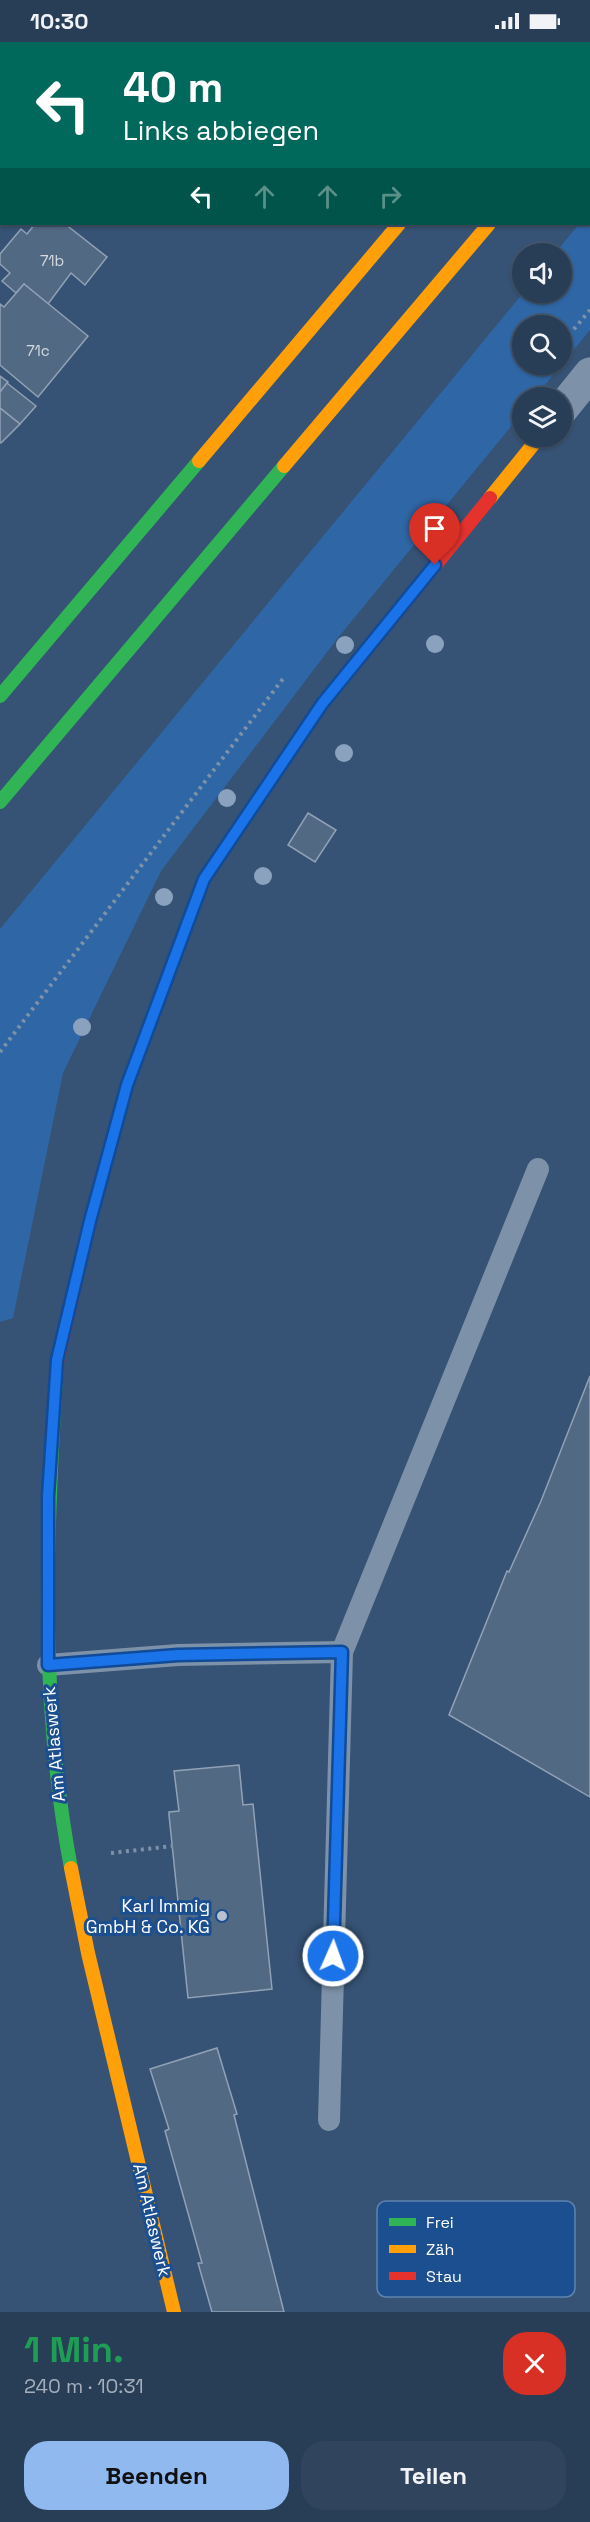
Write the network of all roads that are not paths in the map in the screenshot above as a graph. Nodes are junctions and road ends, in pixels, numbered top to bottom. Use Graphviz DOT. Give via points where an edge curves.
graph roads {
  1 [pos="398,225"];
  2 [pos="488,225"];
  3 [pos="590,374"];
  4 [pos="572,396"];
  5 [pos="531,447"];
  6 [pos="0,696"];
  7 [pos="0,802"];
  8 [pos="538,1169"];
  9 [pos="342,1652"];
  10 [pos="48,1665"];
  11 [pos="329,2120"];
  12 [pos="174,2312"];
  1 -- 6 [label="main road"];
  2 -- 7 [label="main road"];
  3 -- 4 [label="street"];
  5 -- 10 [label="main road, Am Atlaswerk" via="322,704 204,879 127,1085 57,1360 48,1496"];
  8 -- 9 [label="lane"];
  9 -- 10 [label="lane" via="178,1655"];
  9 -- 11 [label="lane"];
  10 -- 12 [label="main road, Am Atlaswerk" via="48,1708 60,1809 83,1931"];
}
